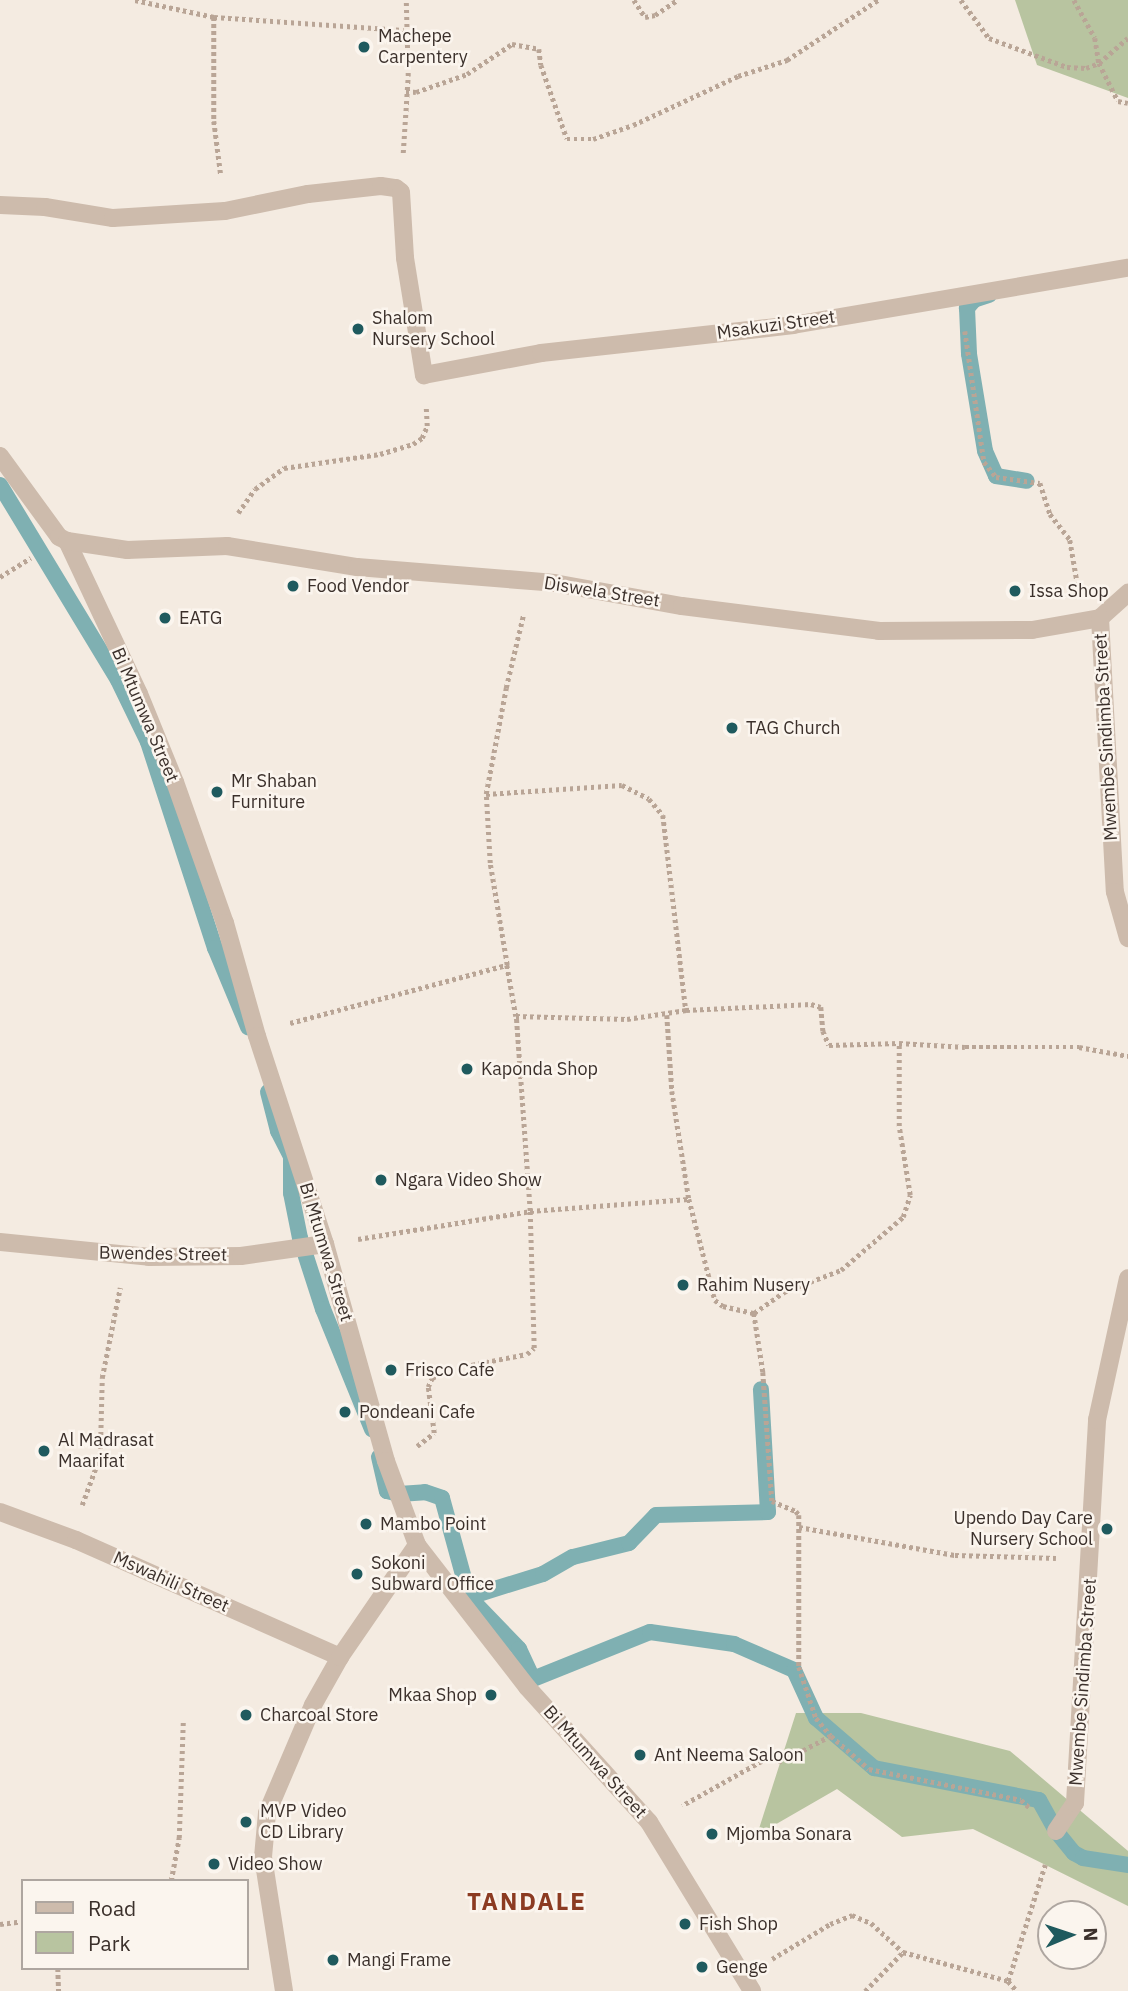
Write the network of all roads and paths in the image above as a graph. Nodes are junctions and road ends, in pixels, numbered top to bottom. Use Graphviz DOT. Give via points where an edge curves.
graph roads {
  1 [pos="135,0"];
  2 [pos="406,0"];
  3 [pos="634,0"];
  4 [pos="677,0"];
  5 [pos="878,0"];
  6 [pos="961,0"];
  7 [pos="1074,0"];
  8 [pos="214,17"];
  9 [pos="404,30"];
  10 [pos="1128,38"];
  11 [pos="1099,62"];
  12 [pos="406,91"];
  13 [pos="1128,103"];
  14 [pos="401,192"];
  15 [pos="0,205"];
  16 [pos="225,211"];
  17 [pos="1128,268"];
  18 [pos="962,296"];
  19 [pos="424,375"];
  20 [pos="0,456"];
  21 [pos="67,541"];
  22 [pos="227,546"];
  23 [pos="532,581"];
  24 [pos="1128,593"];
  25 [pos="1100,618"];
  26 [pos="486,794"];
  27 [pos="1128,938"];
  28 [pos="507,964"];
  29 [pos="686,1010"];
  30 [pos="667,1015"];
  31 [pos="516,1016"];
  32 [pos="257,1036"];
  33 [pos="898,1042"];
  34 [pos="1128,1056"];
  35 [pos="689,1199"];
  36 [pos="530,1211"];
  37 [pos="0,1242"];
  38 [pos="325,1244"];
  39 [pos="126,1256"];
  40 [pos="1128,1279"];
  41 [pos="754,1313"];
  42 [pos="386,1461"];
  43 [pos="0,1511"];
  44 [pos="799,1527"];
  45 [pos="76,1540"];
  46 [pos="417,1545"];
  47 [pos="1092,1555"];
  48 [pos="340,1657"];
  49 [pos="183,1722"];
  50 [pos="831,1736"];
  51 [pos="649,1822"];
  52 [pos="1056,1831"];
  53 [pos="171,1879"];
  54 [pos="21,1922"];
  55 [pos="0,1924"];
  56 [pos="903,1952"];
  57 [pos="58,1970"];
  58 [pos="1008,1981"];
  59 [pos="746,1984"];
  60 [pos="59,1991"];
  61 [pos="284,1991"];
  62 [pos="865,1991"];
  63 [pos="1017,1991"];
  1 -- 8 [label="path"];
  2 -- 9 [label="path"];
  3 -- 4 [label="path" via="645,17 655,16"];
  5 -- 12 [label="path" via="788,60 738,76 593,139 568,139 538,49 512,44 467,74 416,92"];
  6 -- 11 [label="path" via="989,38 1007,47 1067,67 1086,68"];
  7 -- 11 [label="path" via="1095,38"];
  8 -- 9 [label="path"];
  8 -- 16 [label="path" via="214,121"];
  9 -- 12 [label="path"];
  10 -- 11 [label="path"];
  11 -- 13 [label="path" via="1118,101"];
  12 -- 14 [label="path"];
  14 -- 16 [label="street" via="381,186 308,194"];
  14 -- 19 [label="street" via="405,258"];
  15 -- 16 [label="street" via="113,218"];
  17 -- 18 [label="street, Msakuzi Street"];
  18 -- 19 [label="street, Msakuzi Street" via="793,325 541,353"];
  18 -- 25 [label="path" via="984,462 996,477 1040,483 1050,514 1069,540 1075,584"];
  19 -- 22 [label="path" via="426,426 422,438 380,454 284,468 244,501"];
  20 -- 21 [label="street, Bi Mtumwa Street" via="59,537"];
  21 -- 22 [label="street, Diswela Street" via="127,550"];
  21 -- 32 [label="street, Bi Mtumwa Street" via="139,694 174,782 225,923"];
  22 -- 23 [label="street, Diswela Street" via="357,567"];
  23 -- 25 [label="street, Diswela Street" via="879,631 1032,630"];
  23 -- 26 [label="path"];
  24 -- 25 [label="street"];
  25 -- 27 [label="street, Mwembe Sindimba Street" via="1115,892"];
  26 -- 28 [label="path" via="490,863"];
  26 -- 29 [label="path" via="622,785 649,799 663,815"];
  28 -- 31 [label="path"];
  28 -- 32 [label="path" via="372,999"];
  29 -- 30 [label="path"];
  29 -- 33 [label="path" via="811,1004 821,1007 829,1045"];
  30 -- 31 [label="path" via="627,1019"];
  30 -- 35 [label="path" via="672,1091"];
  31 -- 36 [label="path"];
  32 -- 38 [label="street, Bi Mtumwa Street"];
  33 -- 34 [label="path" via="1079,1047"];
  33 -- 41 [label="path" via="899,1126 910,1195 903,1217 841,1270 784,1292"];
  35 -- 36 [label="path"];
  35 -- 41 [label="path" via="715,1300 738,1312"];
  36 -- 38 [label="path"];
  36 -- 42 [label="path" via="534,1348 527,1354 451,1369 432,1378 428,1387 434,1433"];
  37 -- 39 [label="street, Bwendes Street"];
  38 -- 39 [label="street, Bwendes Street" via="241,1256"];
  38 -- 42 [label="street, Bi Mtumwa Street"];
  39 -- 45 [label="path" via="102,1378 100,1456 77,1517"];
  40 -- 47 [label="street, Mwembe Sindimba Street" via="1097,1420"];
  41 -- 44 [label="path" via="772,1501 798,1513"];
  42 -- 46 [label="street, Bi Mtumwa Street"];
  43 -- 45 [label="street, Mswahili Street"];
  44 -- 47 [label="path" via="955,1555 1043,1559"];
  44 -- 50 [label="path" via="799,1667 816,1718"];
  45 -- 48 [label="street, Mswahili Street"];
  46 -- 48 [label="street"];
  46 -- 51 [label="street, Bi Mtumwa Street" via="527,1687"];
  47 -- 52 [label="street, Mwembe Sindimba Street" via="1075,1803"];
  48 -- 61 [label="street" via="313,1705 267,1813 263,1857"];
  49 -- 53 [label="path" via="180,1828"];
  50 -- 51 [label="path" via="782,1762 768,1758"];
  50 -- 52 [label="path" via="869,1769 1021,1800"];
  51 -- 59 [label="street, Bi Mtumwa Street"];
  52 -- 58 [label="path"];
  54 -- 55 [label="path"];
  56 -- 58 [label="path"];
  56 -- 59 [label="path" via="871,1923 852,1915 830,1924"];
  56 -- 62 [label="path"];
  57 -- 60 [label="path"];
  58 -- 63 [label="path"];
}
